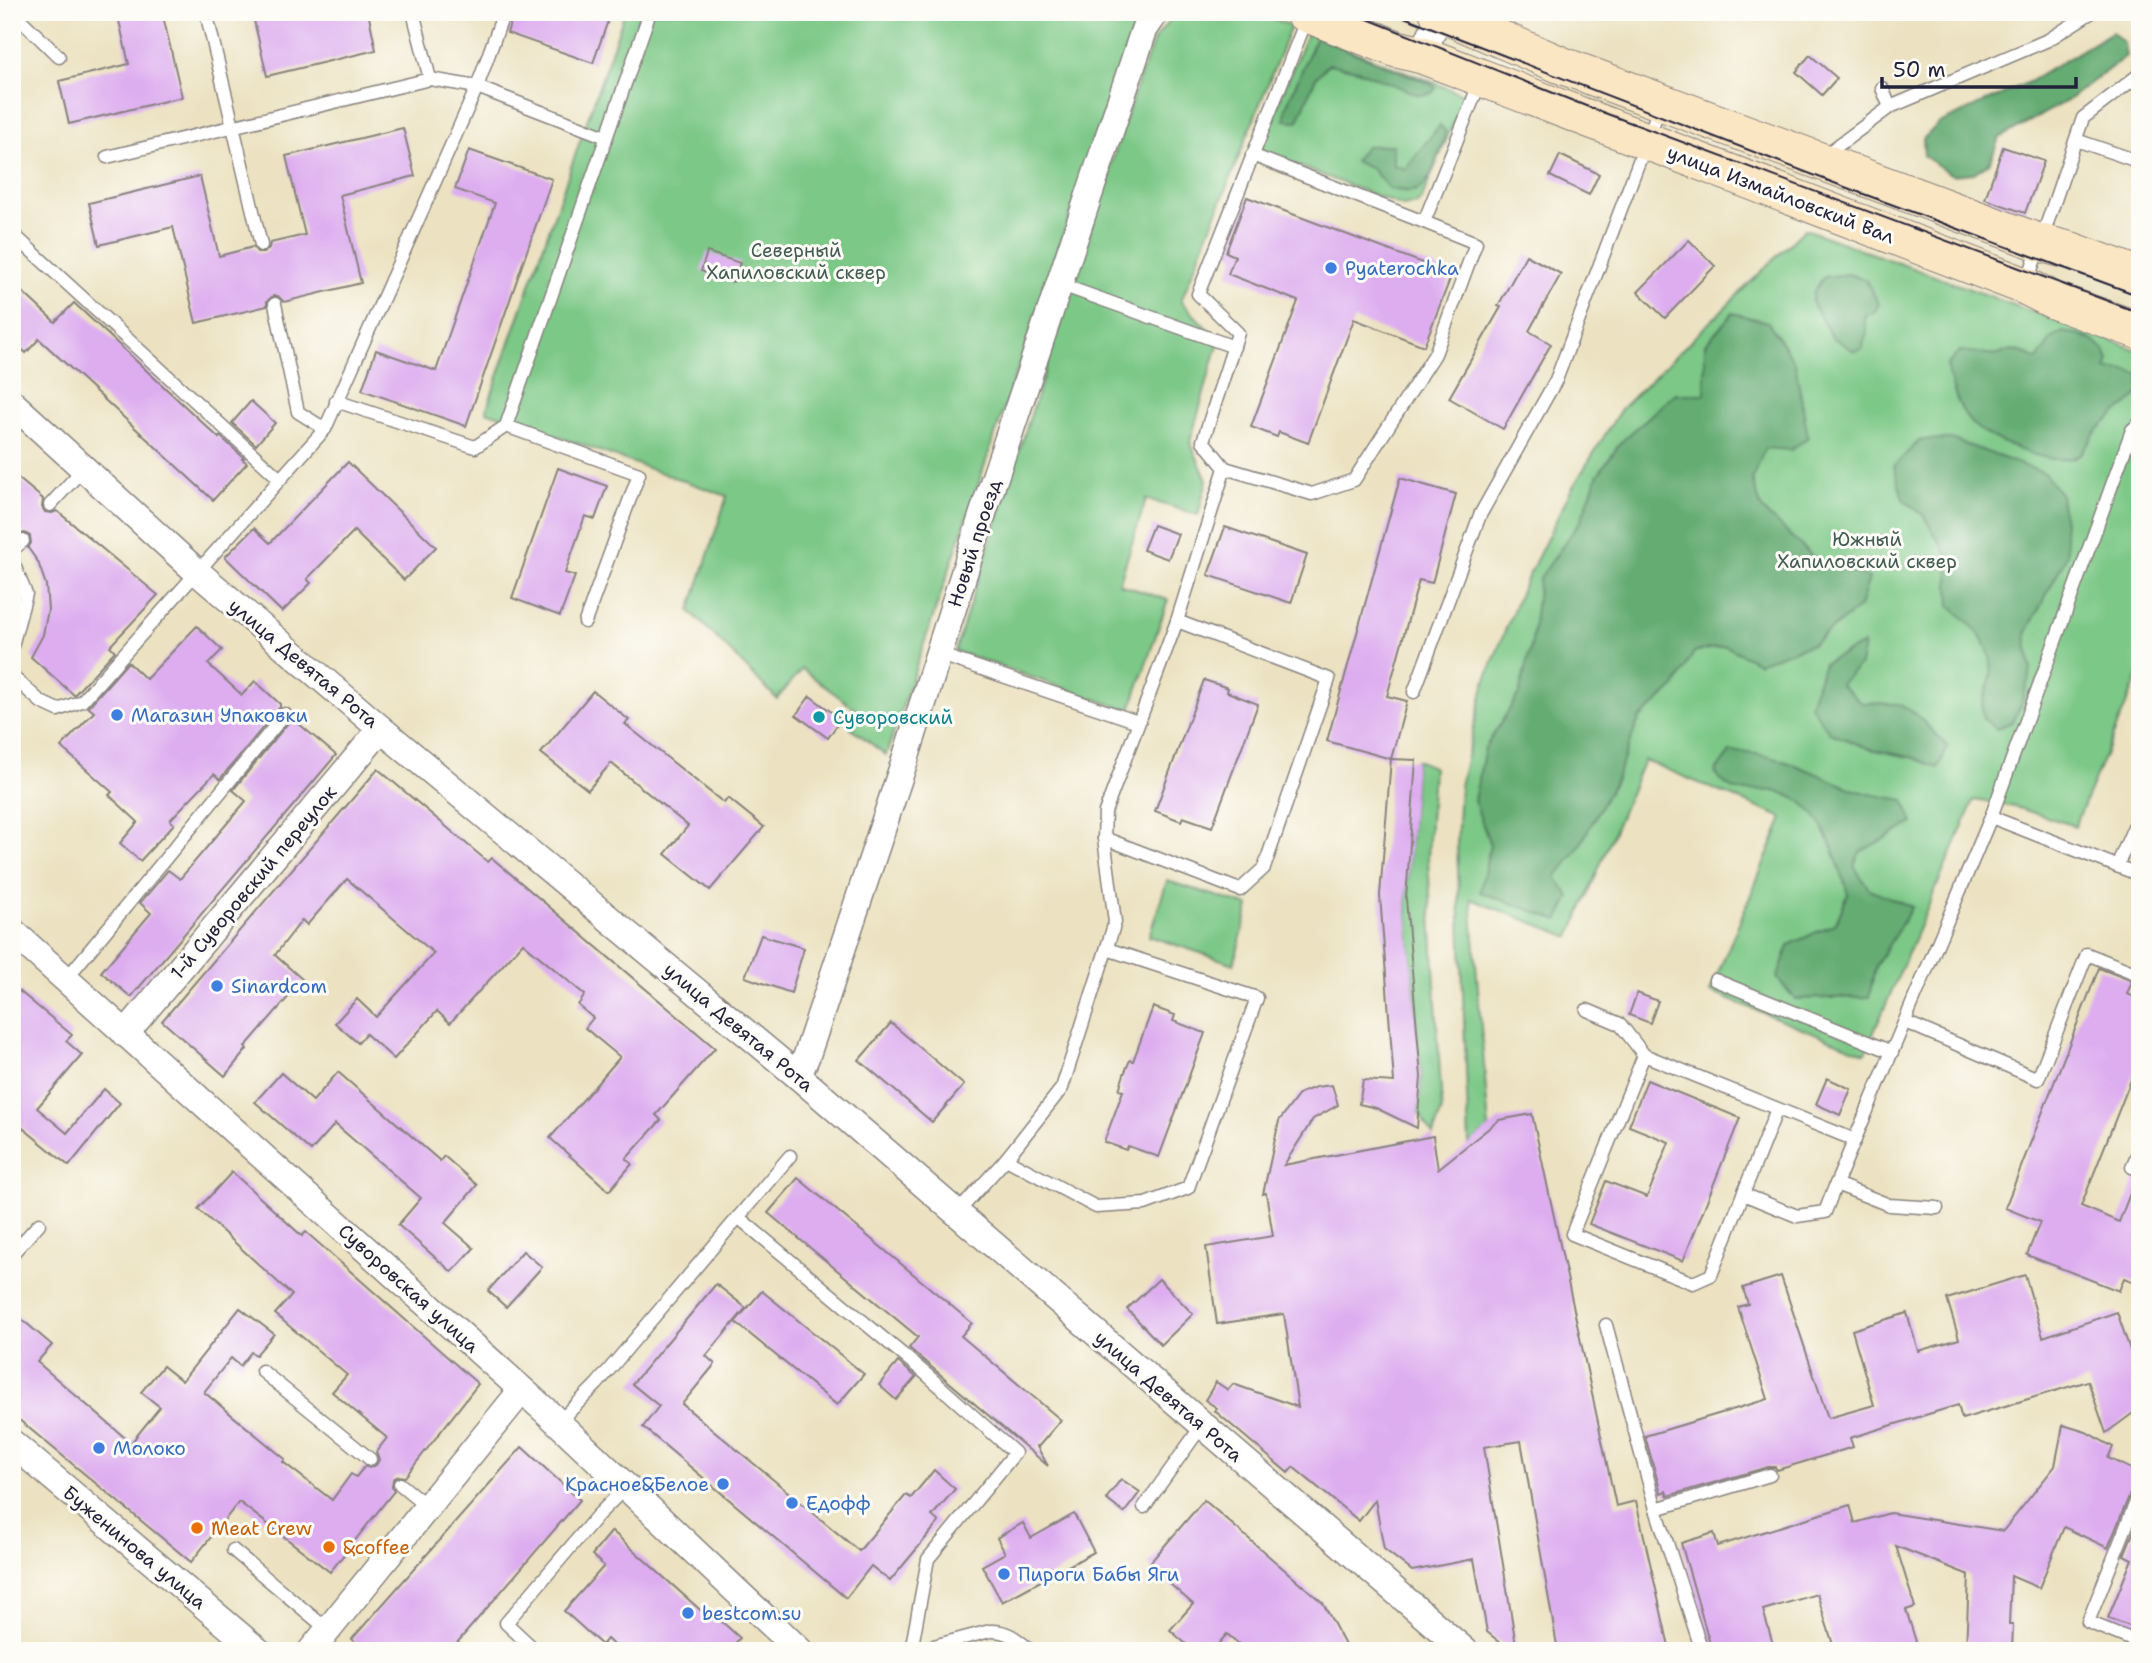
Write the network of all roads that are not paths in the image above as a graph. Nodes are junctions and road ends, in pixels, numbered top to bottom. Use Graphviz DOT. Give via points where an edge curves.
graph roads {
  1 [pos="13,12"];
  2 [pos="206,12"];
  3 [pos="413,12"];
  4 [pos="504,12"];
  5 [pos="650,12"];
  6 [pos="1156,12"];
  7 [pos="2092,12"];
  8 [pos="1306,13"];
  9 [pos="1440,13"];
  10 [pos="1422,55"];
  11 [pos="59,57"];
  12 [pos="2140,74"];
  13 [pos="1482,78"];
  14 [pos="430,79"];
  15 [pos="477,87"];
  16 [pos="1882,88"];
  17 [pos="1662,103"];
  18 [pos="1890,107"];
  19 [pos="232,127"];
  20 [pos="606,137"];
  21 [pos="2076,140"];
  22 [pos="1646,142"];
  23 [pos="1252,155"];
  24 [pos="107,157"];
  25 [pos="2140,162"];
  26 [pos="1826,164"];
  27 [pos="1424,222"];
  28 [pos="12,233"];
  29 [pos="2041,243"];
  30 [pos="261,245"];
  31 [pos="2140,276"];
  32 [pos="1059,284"];
  33 [pos="2025,286"];
  34 [pos="275,304"];
  35 [pos="2140,331"];
  36 [pos="1234,347"];
  37 [pos="336,401"];
  38 [pos="12,403"];
  39 [pos="2140,424"];
  40 [pos="506,426"];
  41 [pos="325,429"];
  42 [pos="1225,468"];
  43 [pos="83,469"];
  44 [pos="279,480"];
  45 [pos="50,505"];
  46 [pos="23,541"];
  47 [pos="12,550"];
  48 [pos="12,560"];
  49 [pos="196,571"];
  50 [pos="1177,621"];
  51 [pos="585,622"];
  52 [pos="12,646"];
  53 [pos="939,654"];
  54 [pos="12,676"];
  55 [pos="1413,692"];
  56 [pos="285,714"];
  57 [pos="1138,722"];
  58 [pos="382,729"];
  59 [pos="2140,813"];
  60 [pos="1991,817"];
  61 [pos="1104,838"];
  62 [pos="2117,866"];
  63 [pos="2140,875"];
  64 [pos="12,931"];
  65 [pos="1107,949"];
  66 [pos="2140,975"];
  67 [pos="66,979"];
  68 [pos="1715,980"];
  69 [pos="1587,1010"];
  70 [pos="1905,1022"];
  71 [pos="125,1034"];
  72 [pos="1892,1052"];
  73 [pos="1644,1055"];
  74 [pos="798,1076"];
  75 [pos="1777,1109"];
  76 [pos="1855,1140"];
  77 [pos="2140,1148"];
  78 [pos="790,1156"];
  79 [pos="1006,1159"];
  80 [pos="2140,1170"];
  81 [pos="1836,1184"];
  82 [pos="1743,1194"];
  83 [pos="1937,1208"];
  84 [pos="957,1213"];
  85 [pos="738,1217"];
  86 [pos="39,1224"];
  87 [pos="12,1254"];
  88 [pos="1606,1325"];
  89 [pos="262,1371"];
  90 [pos="522,1390"];
  91 [pos="558,1423"];
  92 [pos="1203,1424"];
  93 [pos="12,1443"];
  94 [pos="370,1459"];
  95 [pos="1770,1475"];
  96 [pos="400,1484"];
  97 [pos="625,1488"];
  98 [pos="2140,1492"];
  99 [pos="428,1507"];
  100 [pos="1144,1507"];
  101 [pos="1656,1509"];
  102 [pos="233,1550"];
  103 [pos="328,1630"];
  104 [pos="2140,1643"];
  105 [pos="944,1647"];
  106 [pos="258,1651"];
  107 [pos="311,1651"];
  108 [pos="536,1651"];
  109 [pos="800,1651"];
  110 [pos="913,1651"];
  111 [pos="1031,1651"];
  112 [pos="1465,1651"];
  113 [pos="1702,1651"];
  1 -- 11 [label="lane"];
  2 -- 19 [label="lane"];
  3 -- 14 [label="lane"];
  4 -- 15 [label="lane"];
  5 -- 20 [label="lane"];
  6 -- 32 [label="street, Новый проезд" via="1144,30"];
  7 -- 18 [label="lane" via="2048,40"];
  8 -- 10 [label="main road, улица Измайловский Вал"];
  8 -- 23 [label="lane"];
  9 -- 10 [label="street"];
  9 -- 17 [label="main road"];
  10 -- 13 [label="main road, улица Измайловский Вал"];
  12 -- 21 [label="lane" via="2083,118"];
  13 -- 22 [label="main road, улица Измайловский Вал"];
  13 -- 27 [label="lane"];
  14 -- 15 [label="lane"];
  14 -- 19 [label="lane"];
  15 -- 20 [label="lane"];
  15 -- 37 [label="lane"];
  16 -- 18 [label="lane"];
  17 -- 22 [label="lane"];
  17 -- 26 [label="main road"];
  18 -- 26 [label="lane" via="1832,150"];
  19 -- 24 [label="lane"];
  19 -- 30 [label="lane"];
  20 -- 40 [label="lane"];
  21 -- 25 [label="lane"];
  21 -- 29 [label="lane"];
  22 -- 33 [label="main road, улица Измайловский Вал"];
  22 -- 55 [label="lane" via="1556,380 1480,514"];
  23 -- 27 [label="lane"];
  23 -- 36 [label="lane" via="1198,294 1238,333"];
  26 -- 29 [label="main road"];
  27 -- 42 [label="lane" via="1476,243 1435,354 1354,480 1312,494"];
  28 -- 44 [label="lane"];
  29 -- 31 [label="main road"];
  29 -- 33 [label="lane"];
  32 -- 36 [label="lane"];
  32 -- 53 [label="street, Новый проезд"];
  33 -- 35 [label="main road, улица Измайловский Вал"];
  34 -- 41 [label="lane" via="298,412"];
  36 -- 42 [label="lane" via="1203,441"];
  37 -- 40 [label="lane" via="475,447"];
  37 -- 41 [label="lane"];
  38 -- 43 [label="street, улица Девятая Рота"];
  39 -- 60 [label="lane" via="2132,430"];
  40 -- 51 [label="lane" via="639,474"];
  41 -- 44 [label="lane"];
  42 -- 50 [label="lane"];
  43 -- 45 [label="lane"];
  43 -- 49 [label="street, улица Девятая Рота"];
  44 -- 49 [label="lane"];
  46 -- 47 [label="lane"];
  48 -- 52 [label="lane" via="26,594"];
  49 -- 54 [label="lane" via="82,701 58,710 41,702"];
  49 -- 58 [label="street, улица Девятая Рота"];
  50 -- 57 [label="lane"];
  50 -- 61 [label="lane" via="1329,679 1264,868 1240,890"];
  53 -- 57 [label="lane"];
  53 -- 74 [label="street, Новый проезд"];
  56 -- 67 [label="lane"];
  57 -- 61 [label="lane" via="1105,812"];
  58 -- 71 [label="street, 1-й Суворовский переулок"];
  58 -- 74 [label="street, улица Девятая Рота"];
  59 -- 62 [label="lane"];
  60 -- 62 [label="lane"];
  60 -- 70 [label="lane"];
  61 -- 65 [label="lane" via="1115,922"];
  62 -- 63 [label="lane"];
  64 -- 67 [label="street, Суворовская улица"];
  65 -- 79 [label="lane" via="1062,1088"];
  65 -- 79 [label="lane" via="1257,998 1188,1188 1145,1204 1096,1207"];
  66 -- 70 [label="lane" via="2087,954 2038,1079"];
  67 -- 71 [label="street, Суворовская улица"];
  68 -- 72 [label="lane"];
  69 -- 73 [label="lane" via="1620,1024"];
  70 -- 72 [label="lane"];
  71 -- 90 [label="street, Суворовская улица"];
  72 -- 76 [label="lane"];
  73 -- 75 [label="lane"];
  73 -- 82 [label="lane" via="1572,1234 1693,1283 1711,1275"];
  74 -- 84 [label="street, улица Девятая Рота"];
  75 -- 76 [label="lane"];
  75 -- 82 [label="lane"];
  76 -- 81 [label="lane"];
  77 -- 80 [label="lane" via="2132,1167"];
  78 -- 85 [label="lane"];
  79 -- 84 [label="lane"];
  81 -- 82 [label="lane" via="1825,1212 1797,1216"];
  81 -- 83 [label="lane" via="1889,1205"];
  84 -- 92 [label="street, улица Девятая Рота"];
  85 -- 91 [label="lane" via="597,1384"];
  85 -- 110 [label="lane" via="1015,1453 928,1559"];
  86 -- 87 [label="lane"];
  88 -- 101 [label="lane"];
  89 -- 94 [label="lane"];
  90 -- 91 [label="street, Суворовская улица"];
  90 -- 99 [label="street"];
  91 -- 97 [label="street, Суворовская улица"];
  92 -- 100 [label="lane"];
  92 -- 112 [label="street, улица Девятая Рота"];
  93 -- 106 [label="street, Буженинова улица"];
  95 -- 101 [label="lane"];
  96 -- 99 [label="lane"];
  97 -- 108 [label="lane" via="506,1623"];
  97 -- 109 [label="street, Суворовская улица"];
  98 -- 104 [label="lane" via="2088,1622"];
  99 -- 103 [label="street"];
  101 -- 113 [label="lane"];
  102 -- 103 [label="lane"];
  103 -- 107 [label="street"];
  105 -- 110 [label="lane"];
  105 -- 111 [label="lane" via="999,1630"];
}
